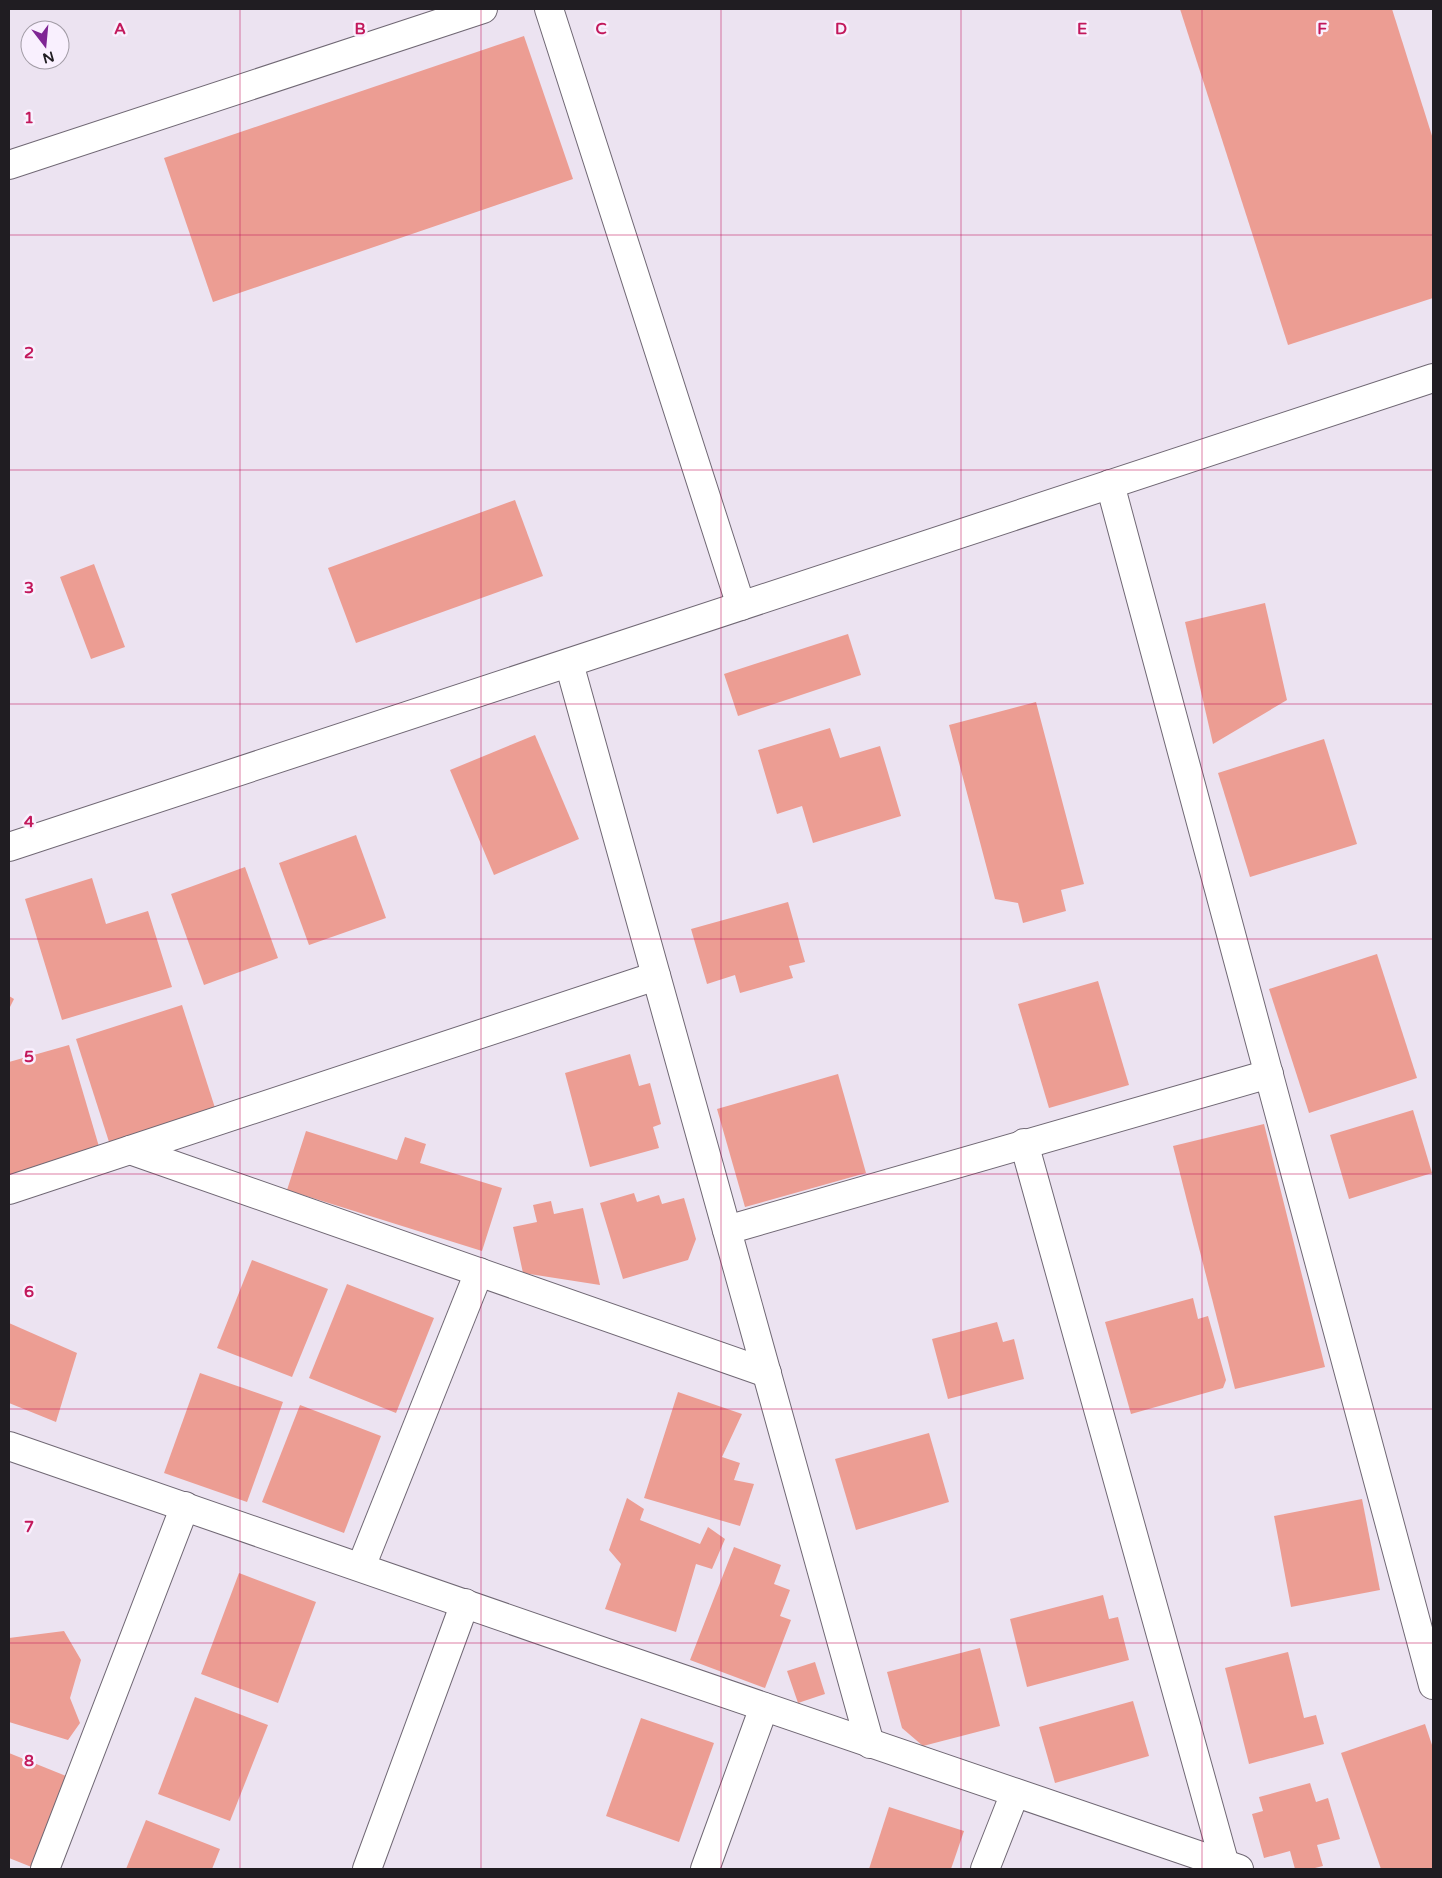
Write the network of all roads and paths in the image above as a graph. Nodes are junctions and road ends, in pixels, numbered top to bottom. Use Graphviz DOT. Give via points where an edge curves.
graph roads {
  1 [pos="483,9"];
  2 [pos="549,9"];
  3 [pos="9,165"];
  4 [pos="1433,378"];
  5 [pos="1110,484"];
  6 [pos="741,606"];
  7 [pos="568,663"];
  8 [pos="9,847"];
  9 [pos="656,976"];
  10 [pos="1268,1074"];
  11 [pos="1024,1143"];
  12 [pos="130,1150"];
  13 [pos="9,1190"];
  14 [pos="727,1230"];
  15 [pos="478,1272"];
  16 [pos="767,1373"];
  17 [pos="9,1446"];
  18 [pos="185,1506"];
  19 [pos="361,1567"];
  20 [pos="465,1603"];
  21 [pos="1433,1685"];
  22 [pos="764,1707"];
  23 [pos="870,1744"];
  24 [pos="1015,1793"];
  25 [pos="1232,1867"];
  26 [pos="46,1869"];
  27 [pos="367,1869"];
  28 [pos="705,1869"];
  29 [pos="985,1869"];
  1 -- 3 [label="street"];
  2 -- 6 [label="street"];
  4 -- 5 [label="street"];
  5 -- 6 [label="street"];
  5 -- 10 [label="street"];
  6 -- 7 [label="street"];
  7 -- 8 [label="street"];
  7 -- 9 [label="street"];
  9 -- 12 [label="street"];
  9 -- 14 [label="street"];
  10 -- 11 [label="street"];
  10 -- 21 [label="street"];
  11 -- 14 [label="street"];
  11 -- 25 [label="street"];
  12 -- 13 [label="street"];
  12 -- 15 [label="street"];
  14 -- 16 [label="street"];
  15 -- 16 [label="street"];
  15 -- 19 [label="street"];
  16 -- 23 [label="street"];
  17 -- 18 [label="street"];
  18 -- 19 [label="street"];
  18 -- 26 [label="street"];
  19 -- 20 [label="street"];
  20 -- 22 [label="street"];
  20 -- 27 [label="street"];
  22 -- 23 [label="street"];
  22 -- 28 [label="street"];
  23 -- 24 [label="street"];
  24 -- 25 [label="street"];
  24 -- 29 [label="street"];
}
